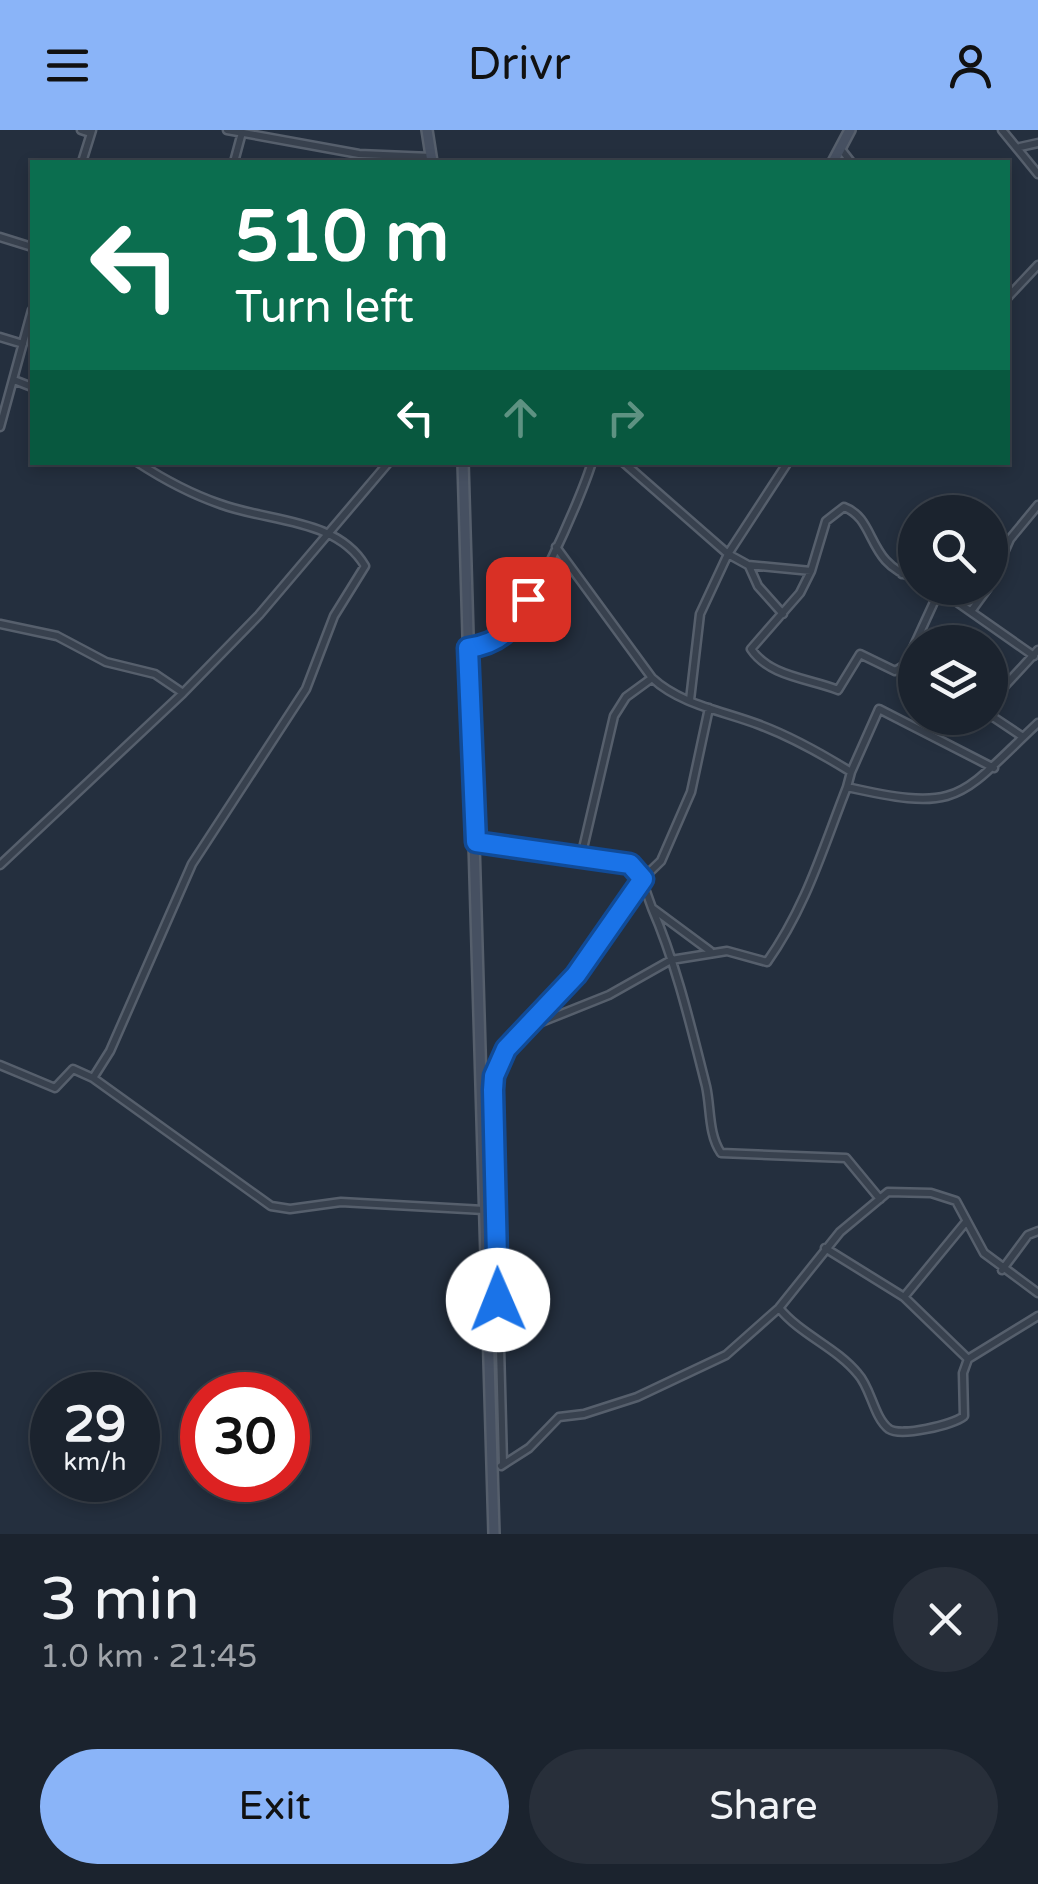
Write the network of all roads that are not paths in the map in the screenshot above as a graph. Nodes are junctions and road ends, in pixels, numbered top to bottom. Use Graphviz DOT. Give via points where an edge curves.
graph roads {
  1 [pos="81,130"];
  2 [pos="227,130"];
  3 [pos="426,130"];
  4 [pos="850,130"];
  5 [pos="1002,130"];
  6 [pos="91,131"];
  7 [pos="242,136"];
  8 [pos="1038,143"];
  9 [pos="1020,147"];
  10 [pos="840,148"];
  11 [pos="83,160"];
  12 [pos="235,160"];
  13 [pos="432,160"];
  14 [pos="835,160"];
  15 [pos="849,160"];
  16 [pos="1038,174"];
  17 [pos="0,237"];
  18 [pos="30,245"];
  19 [pos="1038,265"];
  20 [pos="1010,296"];
  21 [pos="30,318"];
  22 [pos="0,337"];
  23 [pos="23,344"];
  24 [pos="14,380"];
  25 [pos="30,386"];
  26 [pos="0,427"];
  27 [pos="143,465"];
  28 [pos="386,465"];
  29 [pos="463,465"];
  30 [pos="591,465"];
  31 [pos="627,465"];
  32 [pos="786,465"];
  33 [pos="1038,505"];
  34 [pos="329,533"];
  35 [pos="1008,543"];
  36 [pos="556,548"];
  37 [pos="728,554"];
  38 [pos="748,564"];
  39 [pos="810,571"];
  40 [pos="898,572"];
  41 [pos="931,605"];
  42 [pos="964,605"];
  43 [pos="976,605"];
  44 [pos="972,610"];
  45 [pos="783,614"];
  46 [pos="0,624"];
  47 [pos="468,648"];
  48 [pos="1036,653"];
  49 [pos="652,678"];
  50 [pos="1008,683"];
  51 [pos="184,693"];
  52 [pos="690,700"];
  53 [pos="709,708"];
  54 [pos="1038,724"];
  55 [pos="1008,727"];
  56 [pos="1024,737"];
  57 [pos="995,768"];
  58 [pos="851,772"];
  59 [pos="847,786"];
  60 [pos="476,842"];
  61 [pos="581,857"];
  62 [pos="0,865"];
  63 [pos="643,879"];
  64 [pos="652,908"];
  65 [pos="710,951"];
  66 [pos="671,960"];
  67 [pos="528,1028"];
  68 [pos="0,1065"];
  69 [pos="94,1078"];
  70 [pos="880,1200"];
  71 [pos="486,1210"];
  72 [pos="965,1223"];
  73 [pos="1038,1231"];
  74 [pos="825,1248"];
  75 [pos="1002,1270"];
  76 [pos="1038,1293"];
  77 [pos="904,1296"];
  78 [pos="779,1308"];
  79 [pos="1038,1316"];
  80 [pos="968,1359"];
  81 [pos="503,1464"];
  82 [pos="492,1472"];
  83 [pos="494,1534"];
  1 -- 6 [label="street"];
  2 -- 7 [label="street"];
  3 -- 13 [label="main road"];
  4 -- 10 [label="main road"];
  5 -- 9 [label="street"];
  6 -- 11 [label="street"];
  7 -- 12 [label="street"];
  7 -- 13 [label="street"];
  8 -- 9 [label="street"];
  9 -- 16 [label="street"];
  10 -- 14 [label="main road"];
  10 -- 15 [label="street"];
  17 -- 18 [label="street"];
  19 -- 20 [label="street"];
  21 -- 23 [label="street"];
  22 -- 23 [label="street"];
  23 -- 24 [label="street"];
  24 -- 25 [label="street"];
  24 -- 26 [label="street"];
  27 -- 34 [label="street" via="221,505"];
  28 -- 34 [label="street"];
  29 -- 47 [label="main road"];
  30 -- 36 [label="street"];
  31 -- 37 [label="street"];
  32 -- 37 [label="street"];
  33 -- 35 [label="street"];
  34 -- 51 [label="street"];
  34 -- 69 [label="street" via="348,543 362,573 334,616 306,689 192,864"];
  36 -- 47 [label="street" via="509,632 490,645"];
  36 -- 49 [label="street"];
  37 -- 38 [label="street"];
  37 -- 52 [label="street" via="700,614"];
  38 -- 39 [label="street"];
  38 -- 45 [label="street"];
  39 -- 40 [label="street" via="826,521 844,507"];
  39 -- 45 [label="street"];
  41 -- 45 [label="street" via="905,665 895,671 860,654 838,690 772,670 753,654 751,645"];
  42 -- 44 [label="street"];
  43 -- 44 [label="street"];
  44 -- 48 [label="street"];
  46 -- 51 [label="street" via="57,636 106,662 155,674"];
  47 -- 60 [label="main road"];
  48 -- 50 [label="street"];
  49 -- 52 [label="street"];
  49 -- 61 [label="street" via="614,716"];
  51 -- 62 [label="street"];
  52 -- 53 [label="street"];
  53 -- 58 [label="street" via="765,727"];
  53 -- 63 [label="street" via="691,792 660,861"];
  54 -- 56 [label="street"];
  55 -- 56 [label="street"];
  56 -- 57 [label="street"];
  57 -- 58 [label="street" via="879,708"];
  57 -- 59 [label="street" via="939,801"];
  58 -- 59 [label="street"];
  59 -- 65 [label="street" via="818,872 766,962"];
  60 -- 61 [label="street"];
  60 -- 71 [label="main road"];
  61 -- 63 [label="street" via="630,864"];
  63 -- 64 [label="street"];
  63 -- 67 [label="street" via="584,964"];
  64 -- 65 [label="street"];
  64 -- 66 [label="street"];
  65 -- 66 [label="street"];
  66 -- 67 [label="street"];
  66 -- 70 [label="street" via="722,1153 846,1158"];
  67 -- 81 [label="street" via="506,1049 494,1076"];
  68 -- 69 [label="street" via="55,1088 73,1069"];
  69 -- 71 [label="street" via="271,1206 328,1202"];
  70 -- 72 [label="street" via="888,1192 948,1196"];
  70 -- 74 [label="street"];
  71 -- 82 [label="main road"];
  72 -- 75 [label="street"];
  72 -- 77 [label="street"];
  73 -- 75 [label="street"];
  74 -- 77 [label="street"];
  74 -- 78 [label="street"];
  75 -- 76 [label="street"];
  77 -- 80 [label="street"];
  78 -- 80 [label="street" via="854,1368 892,1431 946,1426 964,1416"];
  78 -- 81 [label="street" via="711,1365 602,1409 559,1417"];
  79 -- 80 [label="street"];
  81 -- 82 [label="street"];
  82 -- 83 [label="main road"];
}
